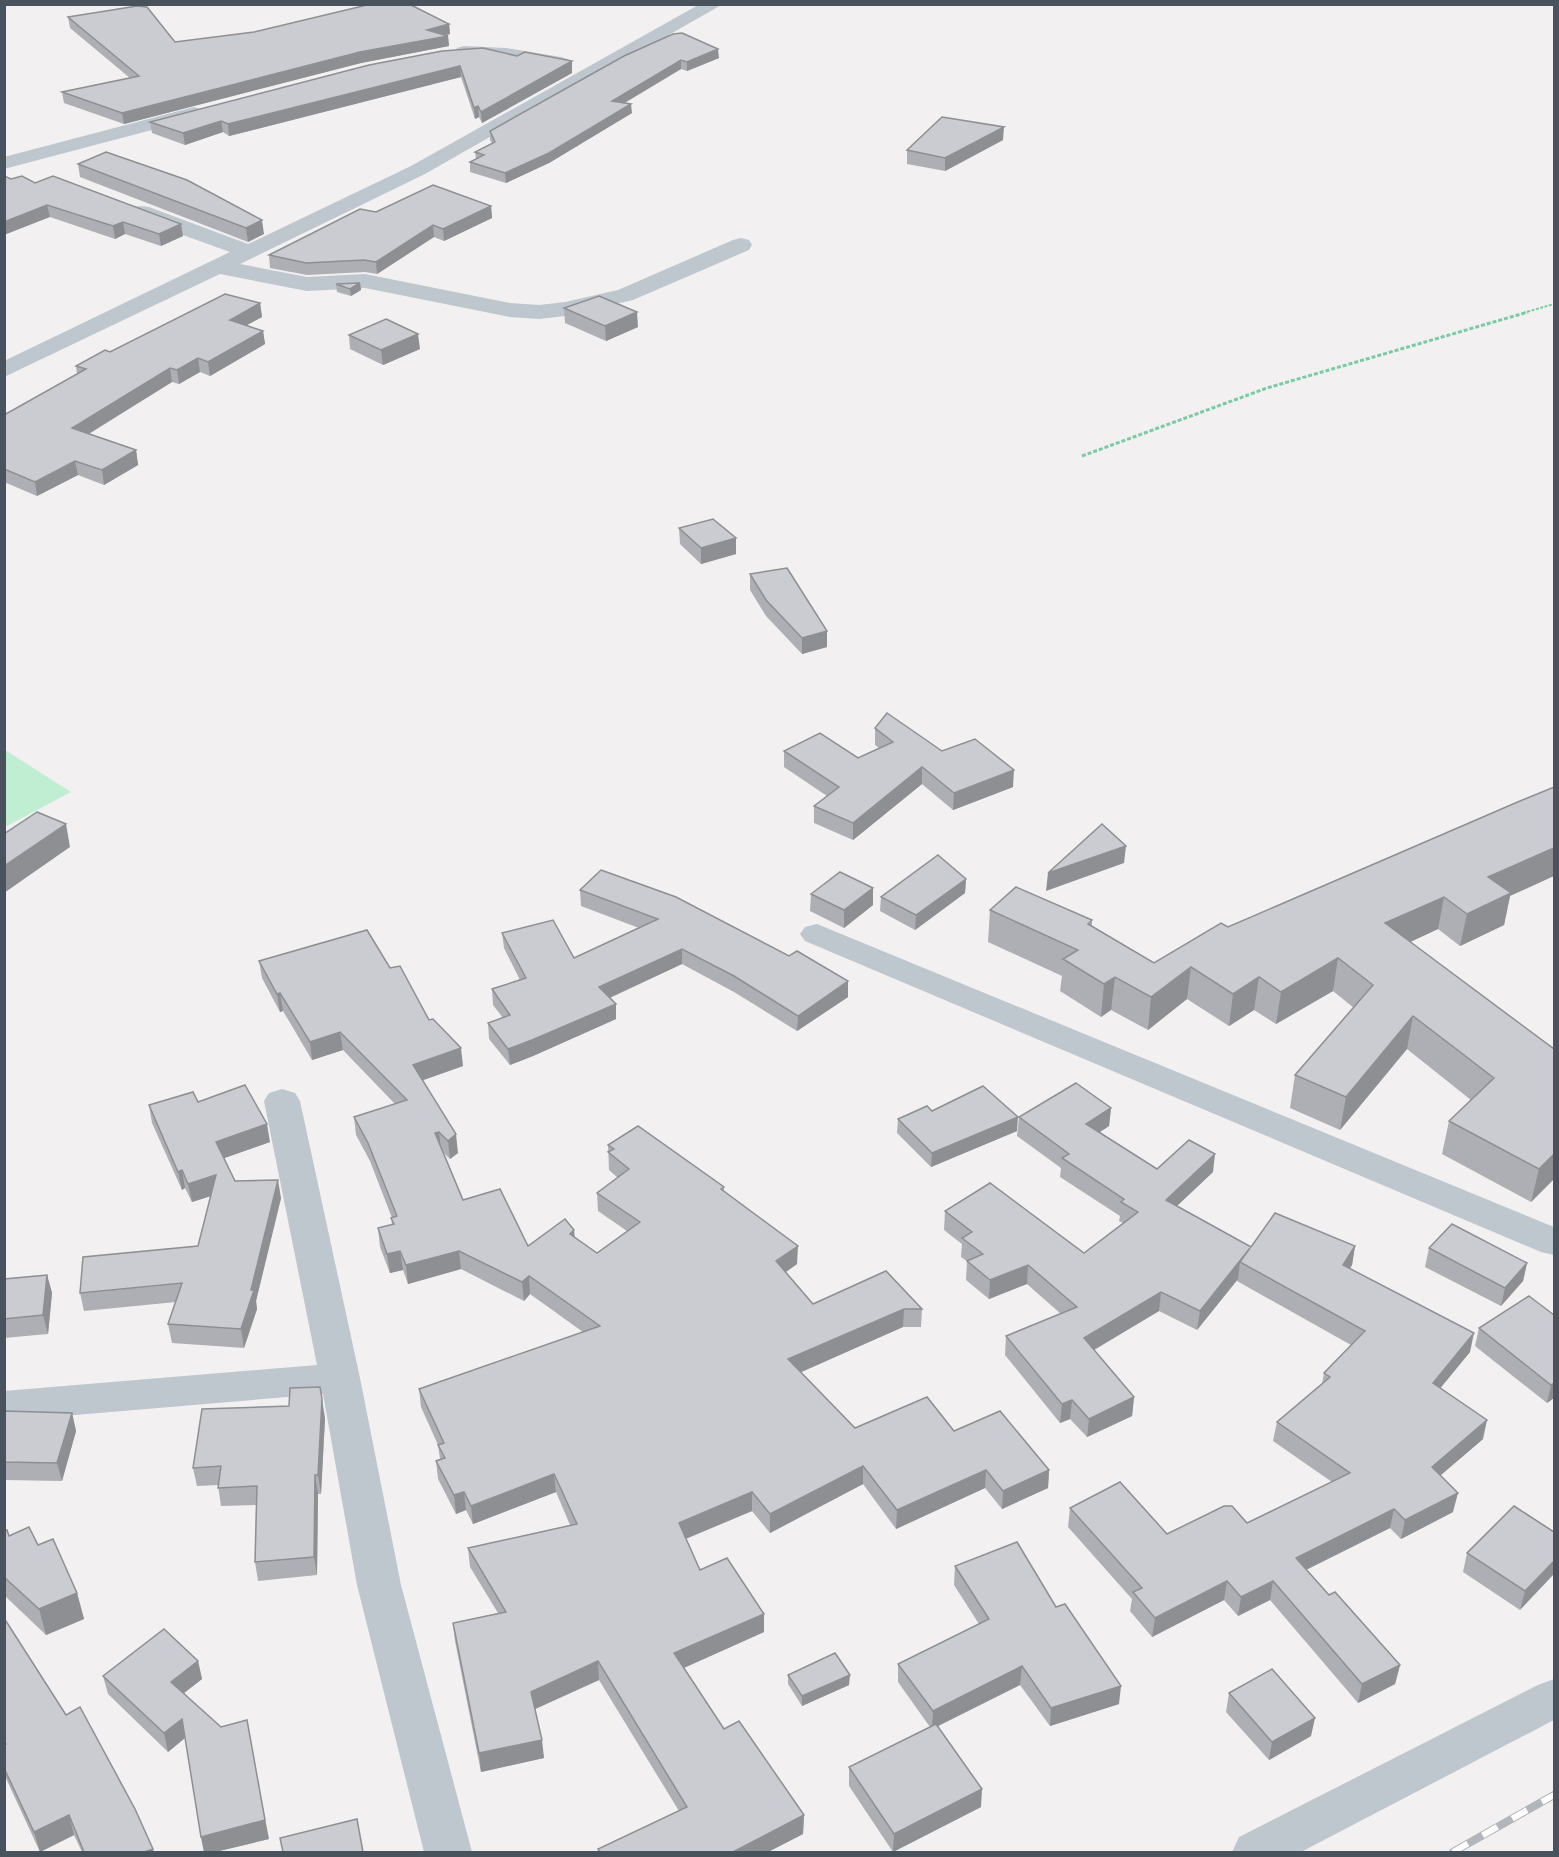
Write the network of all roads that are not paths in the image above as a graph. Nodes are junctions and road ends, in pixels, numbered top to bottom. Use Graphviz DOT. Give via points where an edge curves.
graph roads {
  1 [pos="714,4"];
  2 [pos="441,55"];
  3 [pos="600,69"];
  4 [pos="209,109"];
  5 [pos="8,162"];
  6 [pos="43,174"];
  7 [pos="118,203"];
  8 [pos="741,244"];
  9 [pos="249,252"];
  10 [pos="219,267"];
  11 [pos="4,370"];
  12 [pos="817,934"];
  13 [pos="282,1101"];
  14 [pos="1554,1242"];
  15 [pos="340,1378"];
  16 [pos="4,1406"];
  17 [pos="1554,1698"];
  18 [pos="448,1852"];
  19 [pos="1256,1852"];
  1 -- 3 [label="street"];
  2 -- 3 [label="street" via="506,54"];
  3 -- 9 [label="street" via="418,170"];
  4 -- 5 [label="street"];
  5 -- 6 [label="street"];
  7 -- 9 [label="street"];
  8 -- 10 [label="street" via="625,295 539,312 510,310 365,281 307,284"];
  9 -- 10 [label="street"];
  10 -- 11 [label="street"];
  12 -- 14 [label="street"];
  13 -- 15 [label="street"];
  15 -- 16 [label="street"];
  15 -- 18 [label="street" via="379,1585"];
  17 -- 19 [label="street"];
}
